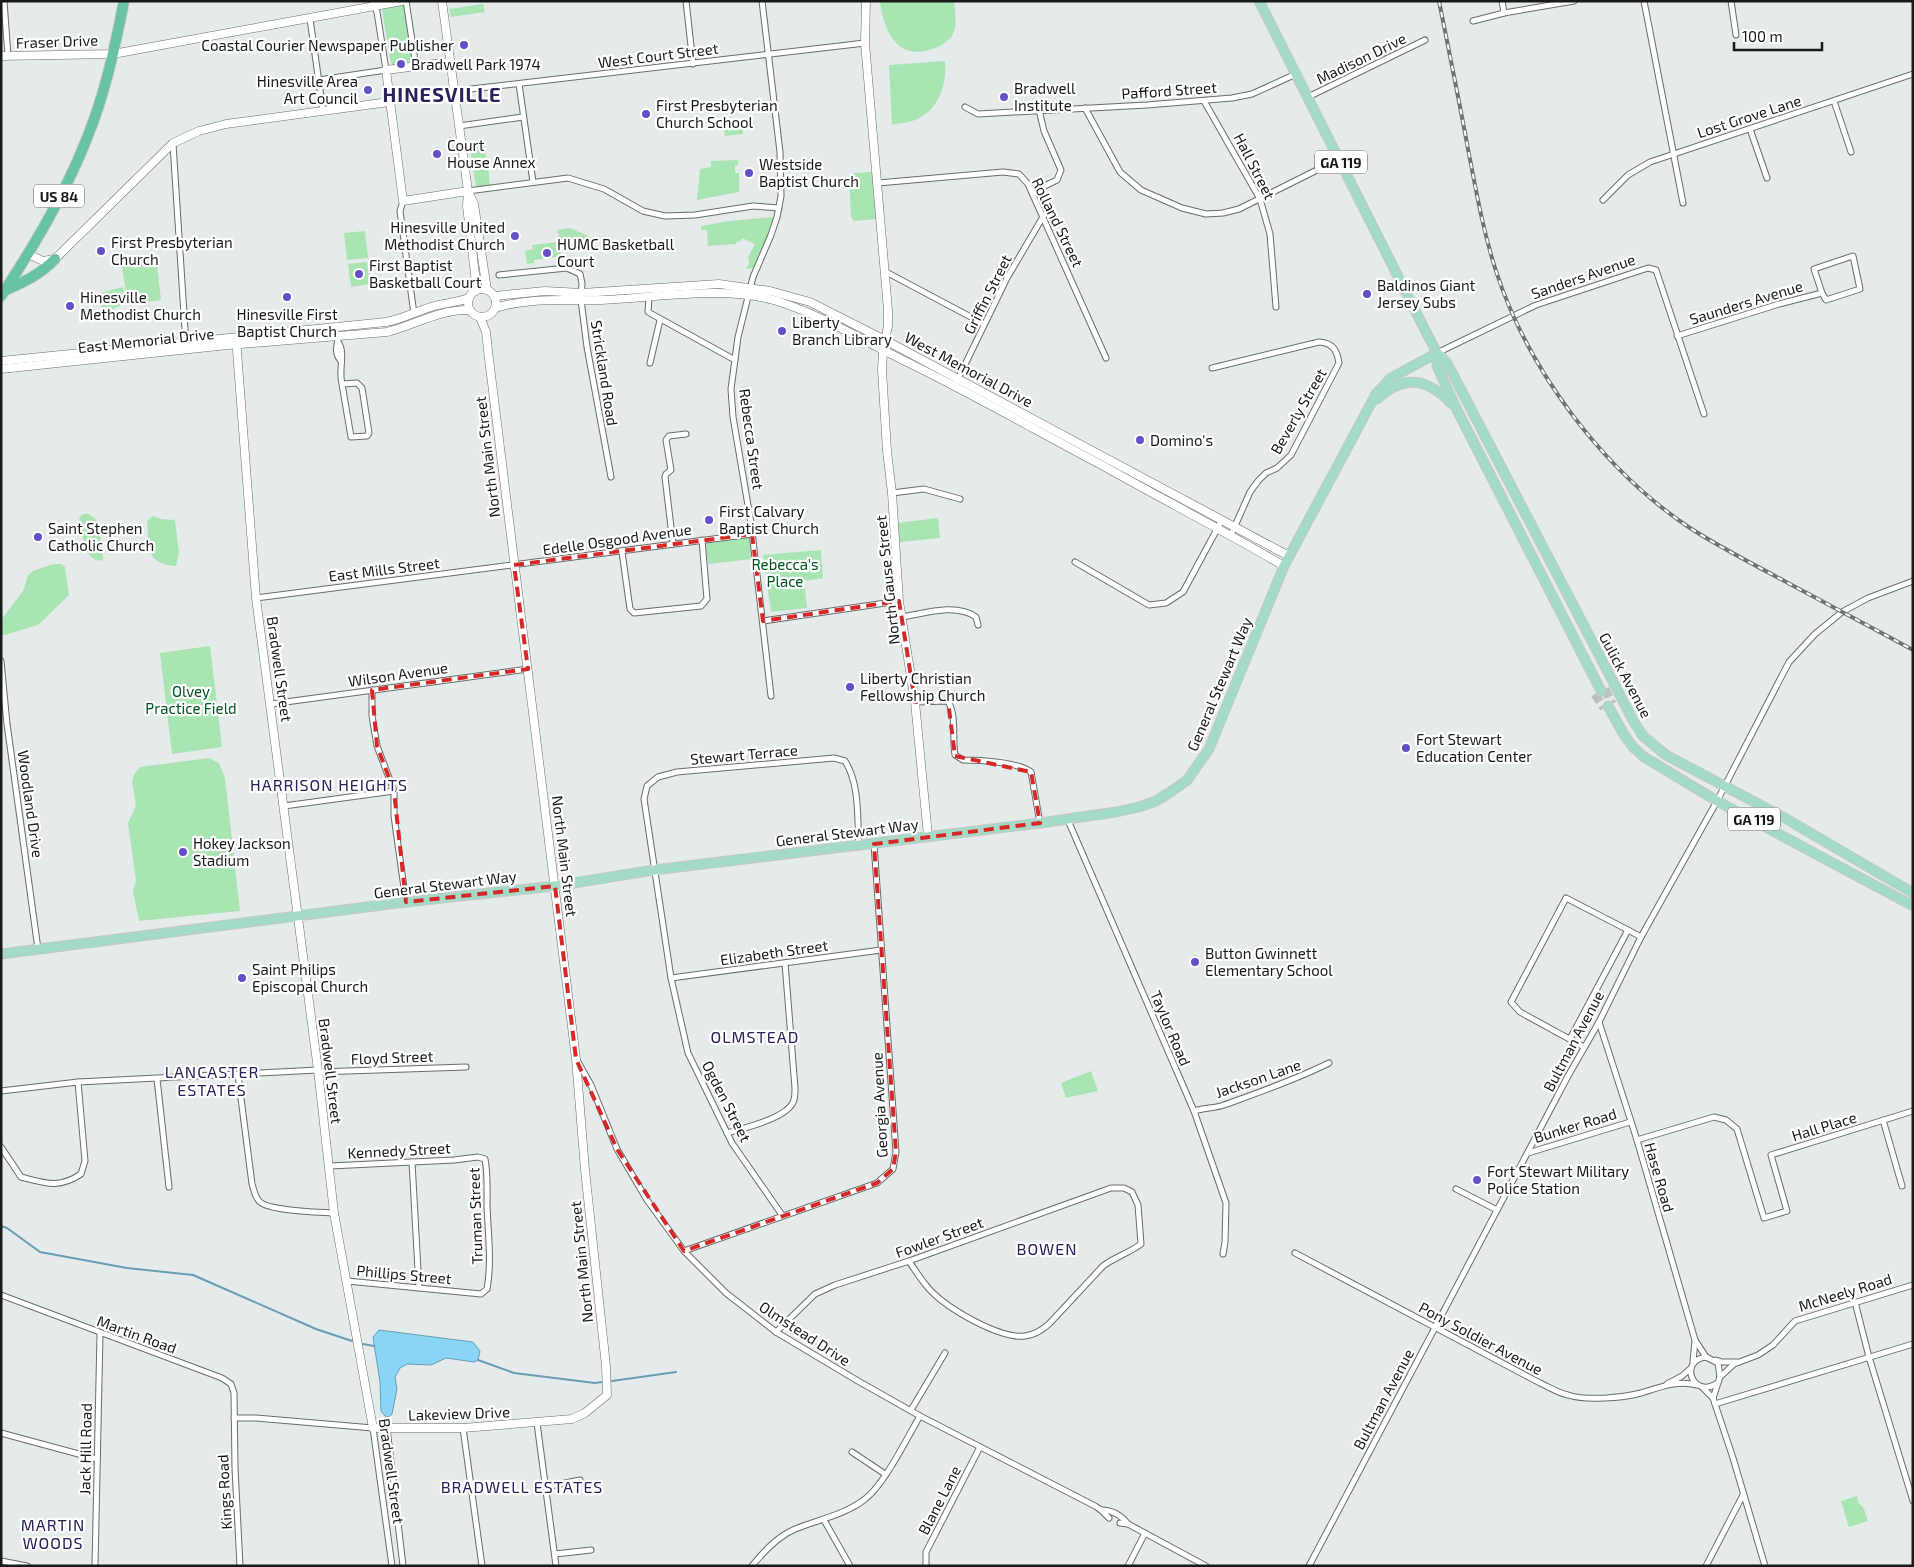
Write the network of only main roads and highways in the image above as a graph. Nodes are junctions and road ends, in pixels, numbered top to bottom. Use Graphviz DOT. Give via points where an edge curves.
graph roads {
  1 [pos="124,1"];
  2 [pos="1259,1"];
  3 [pos="55,259"];
  4 [pos="3,293"];
  5 [pos="1437,353"];
  6 [pos="1370,406"];
  7 [pos="1456,408"];
  8 [pos="1508,480"];
  9 [pos="1496,487"];
  10 [pos="1600,691"];
  11 [pos="1609,708"];
  12 [pos="1870,868"];
  13 [pos="1913,888"];
  14 [pos="1913,893"];
  15 [pos="1913,906"];
  16 [pos="1,954"];
  1 -- 4 [label="highway, US 84" via="113,54 87,138 59,198"];
  2 -- 5 [label="main road, GA 119"];
  3 -- 4 [label="highway" via="47,268"];
  5 -- 6 [label="main road, General Stewart Way" via="1385,383"];
  5 -- 7 [label="main road, GA 119" via="1437,366"];
  5 -- 8 [label="main road, Gulick Avenue / GA 119" via="1447,362"];
  6 -- 7 [label="main road" via="1390,388 1414,382 1442,393"];
  6 -- 16 [label="main road, General Stewart Way" via="1284,566 1209,749 1195,770 1172,791 1149,804 1116,812 654,870 555,886"];
  7 -- 9 [label="main road, GA 119"];
  8 -- 9 [label="main road"];
  8 -- 12 [label="main road, Gulick Avenue / GA 119" via="1643,736 1666,755"];
  9 -- 10 [label="main road, GA 119"];
  11 -- 15 [label="main road, GA 119" via="1623,733 1644,757 1717,801"];
  12 -- 13 [label="main road"];
  12 -- 14 [label="main road, Gulick Avenue / GA 119"];
}
